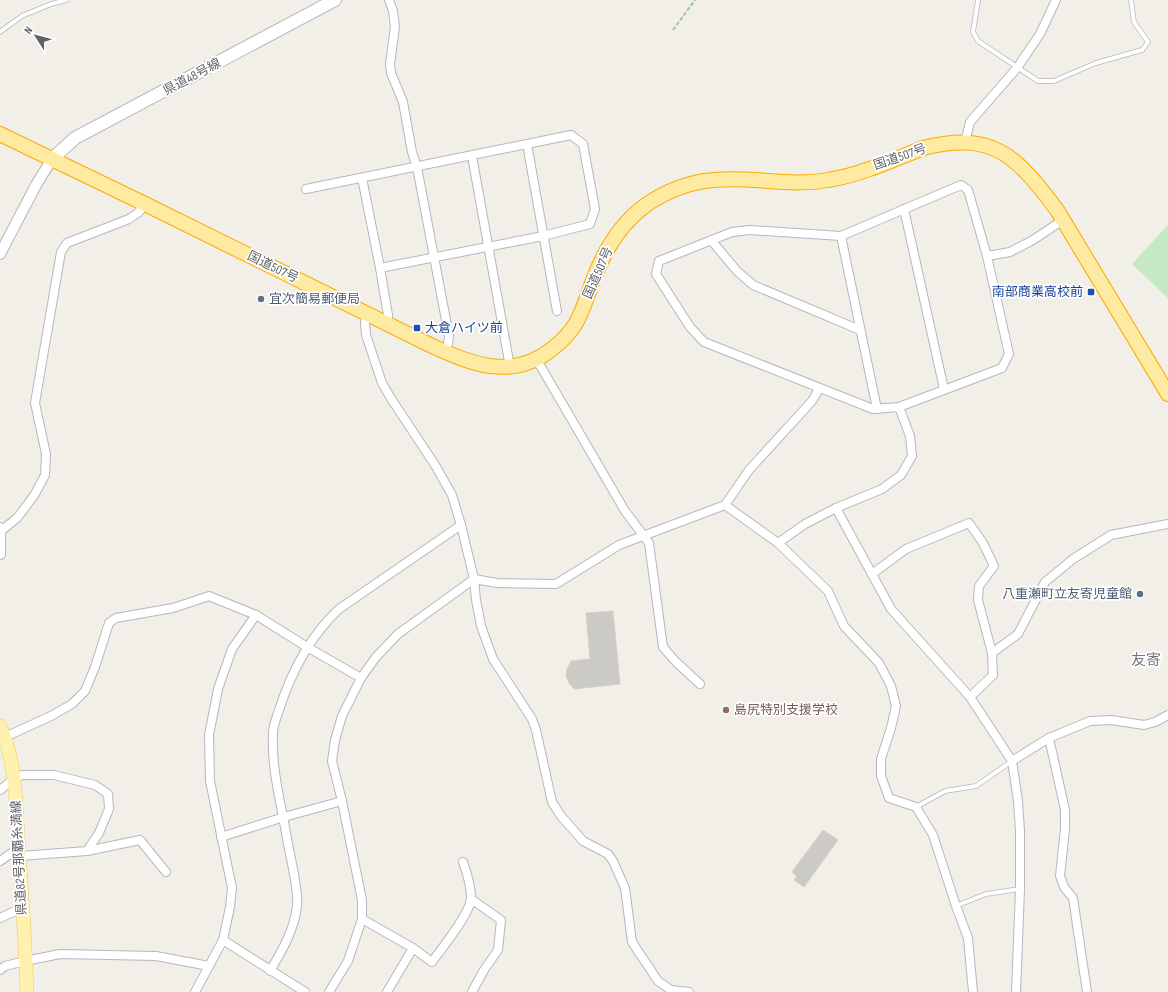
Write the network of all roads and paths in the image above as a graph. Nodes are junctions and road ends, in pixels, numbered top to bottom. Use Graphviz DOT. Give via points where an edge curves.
graph roads {
  1 [pos="66,0"];
  2 [pos="335,0"];
  3 [pos="389,0"];
  4 [pos="695,0"];
  5 [pos="978,0"];
  6 [pos="1056,0"];
  7 [pos="1131,0"];
  8 [pos="673,30"];
  9 [pos="0,32"];
  10 [pos="1017,68"];
  11 [pos="0,134"];
  12 [pos="965,142"];
  13 [pos="527,144"];
  14 [pos="472,156"];
  15 [pos="52,159"];
  16 [pos="416,167"];
  17 [pos="362,178"];
  18 [pos="306,189"];
  19 [pos="145,204"];
  20 [pos="904,209"];
  21 [pos="1063,220"];
  22 [pos="543,236"];
  23 [pos="841,236"];
  24 [pos="711,240"];
  25 [pos="488,246"];
  26 [pos="0,254"];
  27 [pos="987,256"];
  28 [pos="434,257"];
  29 [pos="380,268"];
  30 [pos="557,311"];
  31 [pos="367,314"];
  32 [pos="387,324"];
  33 [pos="860,330"];
  34 [pos="444,352"];
  35 [pos="536,361"];
  36 [pos="510,367"];
  37 [pos="819,388"];
  38 [pos="944,389"];
  39 [pos="1168,394"];
  40 [pos="899,406"];
  41 [pos="877,409"];
  42 [pos="725,506"];
  43 [pos="836,508"];
  44 [pos="1168,524"];
  45 [pos="462,525"];
  46 [pos="0,529"];
  47 [pos="644,535"];
  48 [pos="778,543"];
  49 [pos="0,554"];
  50 [pos="872,574"];
  51 [pos="474,579"];
  52 [pos="256,615"];
  53 [pos="307,647"];
  54 [pos="992,653"];
  55 [pos="362,678"];
  56 [pos="700,684"];
  57 [pos="970,697"];
  58 [pos="1168,715"];
  59 [pos="3,732"];
  60 [pos="1049,738"];
  61 [pos="1012,761"];
  62 [pos="14,779"];
  63 [pos="0,790"];
  64 [pos="342,801"];
  65 [pos="916,807"];
  66 [pos="284,817"];
  67 [pos="221,837"];
  68 [pos="87,851"];
  69 [pos="20,852"];
  70 [pos="0,861"];
  71 [pos="463,862"];
  72 [pos="166,872"];
  73 [pos="1020,889"];
  74 [pos="471,899"];
  75 [pos="956,906"];
  76 [pos="22,908"];
  77 [pos="0,918"];
  78 [pos="362,919"];
  79 [pos="223,940"];
  80 [pos="413,948"];
  81 [pos="25,961"];
  82 [pos="209,966"];
  83 [pos="0,970"];
  84 [pos="270,971"];
  85 [pos="27,992"];
  86 [pos="195,992"];
  87 [pos="305,992"];
  88 [pos="329,992"];
  89 [pos="387,992"];
  90 [pos="472,992"];
  91 [pos="689,992"];
  92 [pos="973,992"];
  93 [pos="1016,992"];
  94 [pos="1087,992"];
  1 -- 9 [label="lane" via="22,16"];
  2 -- 15 [label="main road, 県道48号線" via="75,138"];
  3 -- 16 [label="street" via="395,27 391,73 403,102"];
  4 -- 8 [label="path"];
  5 -- 10 [label="lane" via="973,32 978,41"];
  6 -- 10 [label="street" via="1040,34"];
  7 -- 10 [label="lane" via="1134,22 1148,42 1142,50 1096,63 1054,81 1038,81"];
  10 -- 12 [label="street" via="970,122"];
  11 -- 15 [label="highway, 国道507号"];
  12 -- 21 [label="highway, 国道507号" via="994,148 1011,158 1036,183"];
  12 -- 35 [label="highway, 国道507号" via="923,148 888,162 828,180 785,183 715,180 686,185 660,196 636,213 614,238 605,252 576,322 558,344"];
  13 -- 14 [label="street"];
  13 -- 22 [label="street"];
  13 -- 22 [label="street" via="571,135 583,144 595,209 590,224"];
  14 -- 16 [label="street"];
  14 -- 25 [label="street"];
  15 -- 19 [label="highway, 国道507号"];
  15 -- 26 [label="street"];
  16 -- 17 [label="street"];
  16 -- 28 [label="street"];
  17 -- 18 [label="street"];
  17 -- 29 [label="street"];
  19 -- 31 [label="highway, 国道507号"];
  19 -- 46 [label="street" via="129,219 67,243 61,252 35,403 46,454 45,475 17,518"];
  20 -- 23 [label="street"];
  20 -- 27 [label="street" via="961,185 968,190"];
  20 -- 38 [label="street"];
  21 -- 27 [label="street" via="1010,252"];
  21 -- 39 [label="highway, 国道507号"];
  22 -- 25 [label="street"];
  22 -- 30 [label="street"];
  23 -- 24 [label="street" via="749,230 732,232"];
  23 -- 33 [label="street"];
  24 -- 33 [label="street" via="737,271 753,285"];
  24 -- 37 [label="street" via="659,261 656,274 690,327 704,342"];
  25 -- 28 [label="street"];
  25 -- 36 [label="street"];
  27 -- 38 [label="street" via="1010,354 1002,368"];
  28 -- 29 [label="street"];
  28 -- 34 [label="street" via="449,336"];
  29 -- 32 [label="street" via="388,315"];
  31 -- 32 [label="highway, 国道507号"];
  31 -- 45 [label="street" via="364,322 366,335 382,382 452,495"];
  32 -- 34 [label="highway, 国道507号"];
  33 -- 41 [label="street"];
  34 -- 36 [label="highway, 国道507号" via="486,366"];
  35 -- 36 [label="highway, 国道507号"];
  35 -- 47 [label="street" via="625,510"];
  37 -- 41 [label="street"];
  37 -- 42 [label="street" via="812,401 748,470"];
  38 -- 40 [label="street"];
  40 -- 41 [label="street"];
  40 -- 43 [label="street" via="910,436 912,456 901,475 882,489"];
  42 -- 47 [label="street"];
  42 -- 48 [label="street"];
  43 -- 48 [label="street" via="805,524"];
  43 -- 50 [label="street"];
  44 -- 54 [label="street" via="1110,535 1073,559 1045,582 1018,634"];
  45 -- 51 [label="street"];
  45 -- 53 [label="street" via="339,609 326,621"];
  46 -- 49 [label="street"];
  47 -- 51 [label="street" via="619,545 556,584 497,583"];
  47 -- 56 [label="street" via="649,543 663,647"];
  48 -- 65 [label="street" via="828,591 844,626 879,663 891,686 896,706 892,728 881,759 881,776 889,798"];
  50 -- 54 [label="street" via="906,549 969,523 983,543 994,566 979,586 978,600"];
  50 -- 57 [label="street" via="892,609"];
  51 -- 55 [label="street" via="398,634 376,657"];
  51 -- 91 [label="street" via="481,626 493,660 532,719 552,802 583,841 608,854 613,861 625,888 632,942 658,982 671,990"];
  52 -- 53 [label="street"];
  52 -- 59 [label="street" via="209,596 172,608 116,618 109,624 85,691 72,704 51,716"];
  52 -- 67 [label="street" via="232,649 218,689 209,735 210,781"];
  53 -- 55 [label="street"];
  53 -- 66 [label="street" via="282,699 272,731 274,768"];
  54 -- 57 [label="street" via="993,675"];
  55 -- 64 [label="street" via="342,716 334,740 332,761"];
  57 -- 61 [label="street"];
  58 -- 60 [label="street" via="1144,725 1111,720 1090,721"];
  59 -- 62 [label="main road, 県道82号那覇糸満線"];
  60 -- 61 [label="street"];
  60 -- 94 [label="street" via="1065,810 1060,876 1064,887 1073,898"];
  61 -- 65 [label="lane" via="976,786 945,791"];
  61 -- 73 [label="street" via="1020,831"];
  62 -- 63 [label="street"];
  62 -- 68 [label="street" via="22,775 54,775 95,785 108,794 109,810 99,833"];
  62 -- 69 [label="main road, 県道82号那覇糸満線"];
  64 -- 66 [label="street"];
  64 -- 78 [label="street" via="362,900"];
  65 -- 75 [label="street" via="933,835"];
  66 -- 67 [label="street"];
  66 -- 84 [label="street" via="297,905 294,923 285,945"];
  67 -- 79 [label="street" via="232,888"];
  68 -- 69 [label="street"];
  68 -- 72 [label="street" via="140,840"];
  69 -- 70 [label="street"];
  69 -- 76 [label="main road, 県道82号那覇糸満線"];
  71 -- 74 [label="street"];
  73 -- 75 [label="lane" via="986,894"];
  73 -- 93 [label="street"];
  74 -- 80 [label="street" via="468,911 432,962"];
  74 -- 90 [label="street" via="501,920 498,950"];
  75 -- 92 [label="street" via="968,938"];
  76 -- 77 [label="street"];
  76 -- 81 [label="main road, 県道82号那覇糸満線"];
  78 -- 80 [label="street"];
  78 -- 88 [label="street" via="348,961"];
  79 -- 82 [label="street"];
  79 -- 84 [label="street"];
  80 -- 89 [label="street"];
  81 -- 82 [label="street" via="60,954 156,956"];
  81 -- 83 [label="street" via="5,966"];
  81 -- 85 [label="main road, 県道82号那覇糸満線"];
  82 -- 86 [label="street"];
  84 -- 87 [label="street"];
}
